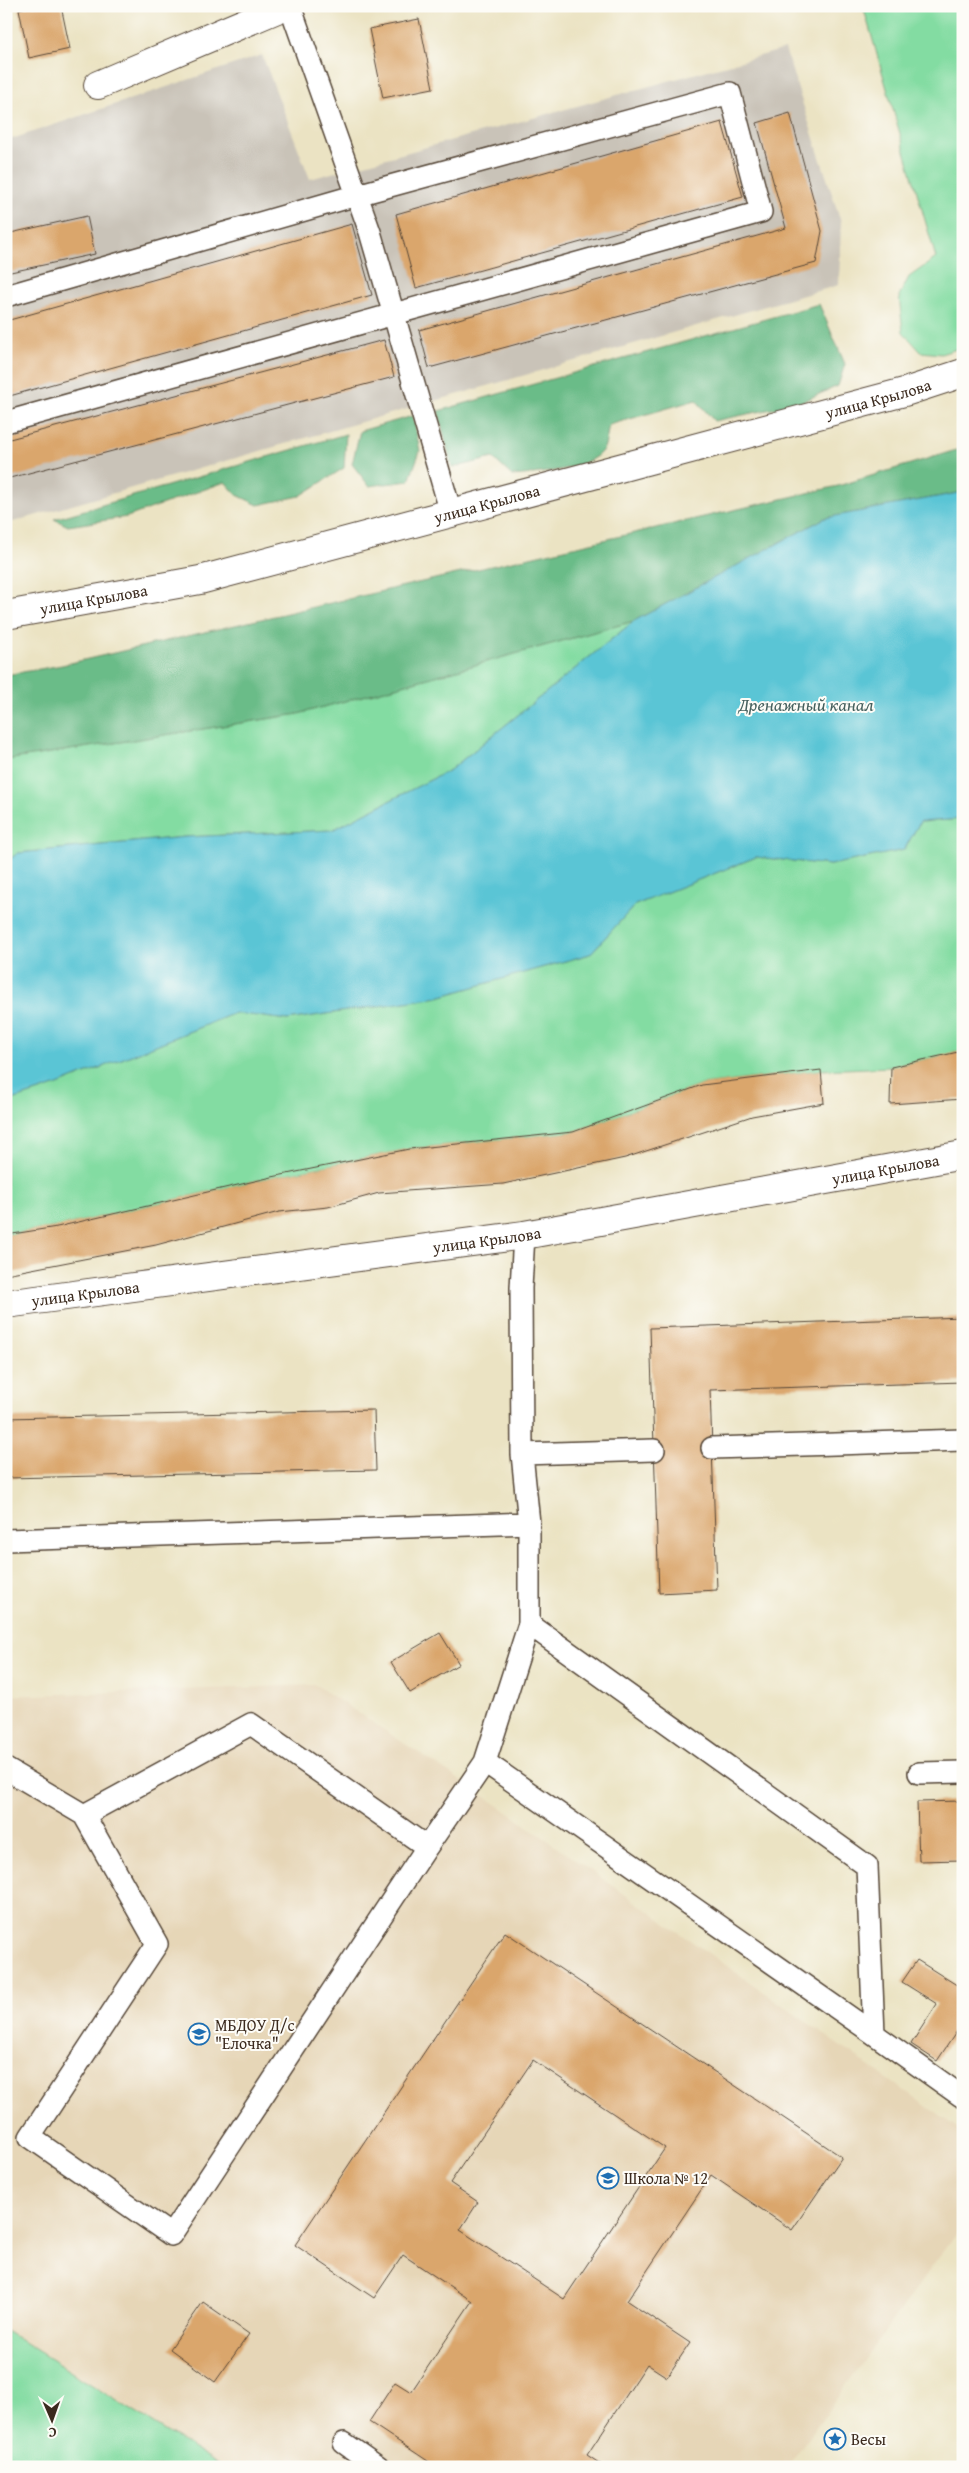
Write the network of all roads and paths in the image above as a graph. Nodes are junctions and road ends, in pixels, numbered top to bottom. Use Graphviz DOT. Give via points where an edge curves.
graph roads {
  1 [pos="284,6"];
  2 [pos="290,6"];
  3 [pos="98,85"];
  4 [pos="357,195"];
  5 [pos="6,296"];
  6 [pos="394,316"];
  7 [pos="963,373"];
  8 [pos="6,422"];
  9 [pos="451,513"];
  10 [pos="6,615"];
  11 [pos="963,1155"];
  12 [pos="524,1235"];
  13 [pos="6,1304"];
  14 [pos="963,1440"];
  15 [pos="712,1448"];
  16 [pos="654,1450"];
  17 [pos="522,1454"];
  18 [pos="529,1524"];
  19 [pos="6,1540"];
  20 [pos="529,1624"];
  21 [pos="485,1762"];
  22 [pos="6,1769"];
  23 [pos="919,1772"];
  24 [pos="963,1772"];
  25 [pos="84,1815"];
  26 [pos="426,1847"];
  27 [pos="874,2034"];
  28 [pos="962,2095"];
  29 [pos="344,2443"];
  30 [pos="378,2467"];
  1 -- 3 [label="street"];
  2 -- 4 [label="lane"];
  4 -- 5 [label="lane"];
  4 -- 6 [label="lane"];
  4 -- 6 [label="lane" via="730,93 761,212"];
  6 -- 8 [label="lane"];
  6 -- 9 [label="lane"];
  7 -- 9 [label="street, улица Крылова" via="898,394"];
  9 -- 10 [label="street, улица Крылова" via="200,580"];
  11 -- 12 [label="street, улица Крылова"];
  12 -- 13 [label="street, улица Крылова"];
  12 -- 17 [label="lane" via="521,1288"];
  14 -- 15 [label="lane"];
  16 -- 17 [label="lane"];
  17 -- 18 [label="lane"];
  18 -- 19 [label="lane"];
  18 -- 20 [label="lane"];
  20 -- 21 [label="lane"];
  20 -- 27 [label="lane" via="867,1866"];
  21 -- 26 [label="lane"];
  21 -- 27 [label="lane"];
  22 -- 25 [label="lane"];
  23 -- 24 [label="lane"];
  25 -- 26 [label="lane" via="251,1724"];
  25 -- 26 [label="lane" via="157,1944 30,2137 171,2235"];
  27 -- 28 [label="lane"];
  29 -- 30 [label="lane"];
}
